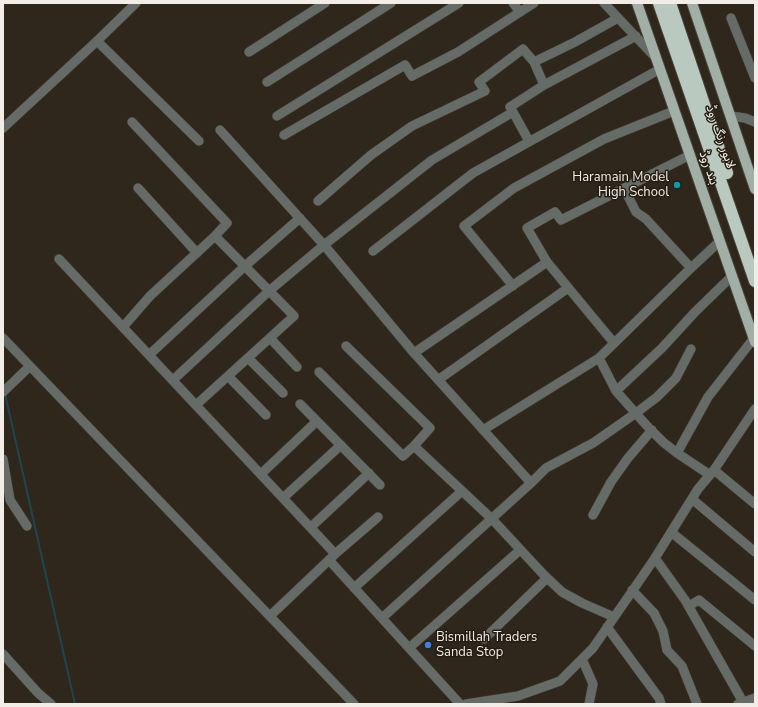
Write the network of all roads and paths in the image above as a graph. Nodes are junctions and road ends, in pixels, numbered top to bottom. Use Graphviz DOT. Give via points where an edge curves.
graph roads {
  1 [pos="136,3"];
  2 [pos="325,3"];
  3 [pos="391,3"];
  4 [pos="459,3"];
  5 [pos="513,3"];
  6 [pos="534,3"];
  7 [pos="604,3"];
  8 [pos="637,3"];
  9 [pos="659,3"];
  10 [pos="670,3"];
  11 [pos="692,3"];
  12 [pos="520,12"];
  13 [pos="618,18"];
  14 [pos="731,18"];
  15 [pos="636,36"];
  16 [pos="97,41"];
  17 [pos="249,52"];
  18 [pos="656,57"];
  19 [pos="534,62"];
  20 [pos="660,69"];
  21 [pos="755,78"];
  22 [pos="267,82"];
  23 [pos="544,85"];
  24 [pos="674,111"];
  25 [pos="513,112"];
  26 [pos="277,116"];
  27 [pos="731,116"];
  28 [pos="132,122"];
  29 [pos="755,122"];
  30 [pos="3,128"];
  31 [pos="220,130"];
  32 [pos="284,135"];
  33 [pos="199,141"];
  34 [pos="529,141"];
  35 [pos="690,155"];
  36 [pos="754,183"];
  37 [pos="138,188"];
  38 [pos="624,188"];
  39 [pos="318,201"];
  40 [pos="300,218"];
  41 [pos="215,236"];
  42 [pos="720,241"];
  43 [pos="324,245"];
  44 [pos="373,251"];
  45 [pos="197,253"];
  46 [pos="755,256"];
  47 [pos="59,259"];
  48 [pos="547,262"];
  49 [pos="245,266"];
  50 [pos="691,268"];
  51 [pos="732,276"];
  52 [pos="755,281"];
  53 [pos="513,286"];
  54 [pos="568,288"];
  55 [pos="269,291"];
  56 [pos="123,327"];
  57 [pos="3,338"];
  58 [pos="270,338"];
  59 [pos="754,340"];
  60 [pos="614,343"];
  61 [pos="346,346"];
  62 [pos="690,349"];
  63 [pos="414,353"];
  64 [pos="149,355"];
  65 [pos="248,358"];
  66 [pos="599,358"];
  67 [pos="30,366"];
  68 [pos="297,367"];
  69 [pos="319,372"];
  70 [pos="228,376"];
  71 [pos="173,380"];
  72 [pos="438,380"];
  73 [pos="616,391"];
  74 [pos="3,392"];
  75 [pos="283,393"];
  76 [pos="300,404"];
  77 [pos="196,405"];
  78 [pos="755,409"];
  79 [pos="636,414"];
  80 [pos="266,415"];
  81 [pos="317,421"];
  82 [pos="483,430"];
  83 [pos="652,430"];
  84 [pos="341,445"];
  85 [pos="414,446"];
  86 [pos="677,453"];
  87 [pos="3,459"];
  88 [pos="712,472"];
  89 [pos="369,473"];
  90 [pos="261,474"];
  91 [pos="531,483"];
  92 [pos="380,485"];
  93 [pos="462,491"];
  94 [pos="283,498"];
  95 [pos="692,499"];
  96 [pos="6,504"];
  97 [pos="755,504"];
  98 [pos="593,515"];
  99 [pos="378,517"];
  100 [pos="492,519"];
  101 [pos="27,526"];
  102 [pos="311,527"];
  103 [pos="671,532"];
  104 [pos="520,550"];
  105 [pos="755,552"];
  106 [pos="332,557"];
  107 [pos="655,558"];
  108 [pos="547,578"];
  109 [pos="354,588"];
  110 [pos="632,590"];
  111 [pos="755,600"];
  112 [pos="688,606"];
  113 [pos="270,616"];
  114 [pos="614,617"];
  115 [pos="382,618"];
  116 [pos="607,627"];
  117 [pos="484,639"];
  118 [pos="755,646"];
  119 [pos="409,648"];
  120 [pos="3,654"];
  121 [pos="582,659"];
  122 [pos="747,702"];
  123 [pos="483,703"];
  124 [pos="51,704"];
  125 [pos="354,704"];
  126 [pos="460,704"];
  127 [pos="466,704"];
  128 [pos="589,704"];
  129 [pos="662,704"];
  130 [pos="697,704"];
  1 -- 16 [label="street"];
  2 -- 17 [label="street"];
  3 -- 22 [label="street"];
  4 -- 26 [label="street"];
  5 -- 12 [label="street"];
  6 -- 12 [label="street"];
  7 -- 13 [label="street"];
  8 -- 18 [label="main road, بند روڈ"];
  9 -- 52 [label="highway, لاہور رنگ روڈ"];
  10 -- 46 [label="highway, لاہور رنگ روڈ"];
  11 -- 27 [label="main road"];
  12 -- 32 [label="street" via="458,52 412,76 405,65"];
  13 -- 15 [label="street"];
  13 -- 19 [label="street"];
  14 -- 21 [label="street"];
  15 -- 18 [label="street"];
  15 -- 23 [label="street"];
  16 -- 30 [label="street"];
  16 -- 33 [label="street"];
  18 -- 20 [label="main road, بند روڈ"];
  19 -- 23 [label="street"];
  19 -- 39 [label="street" via="523,49 479,82 485,91 412,126 371,156"];
  20 -- 24 [label="main road, بند روڈ"];
  20 -- 34 [label="street"];
  23 -- 25 [label="street" via="510,106"];
  24 -- 35 [label="main road, بند روڈ"];
  24 -- 53 [label="street" via="604,139 520,184 464,226"];
  25 -- 34 [label="street"];
  25 -- 43 [label="street" via="432,160"];
  27 -- 29 [label="street"];
  27 -- 36 [label="main road"];
  28 -- 41 [label="street" via="228,223"];
  31 -- 40 [label="street"];
  34 -- 44 [label="street" via="473,173"];
  35 -- 38 [label="street"];
  35 -- 42 [label="main road, بند روڈ"];
  37 -- 45 [label="street"];
  38 -- 48 [label="street" via="561,220 555,212 527,228"];
  38 -- 50 [label="street" via="636,212 646,219"];
  40 -- 43 [label="street"];
  40 -- 49 [label="street"];
  41 -- 45 [label="street"];
  41 -- 49 [label="street"];
  42 -- 50 [label="street"];
  42 -- 51 [label="main road, بند روڈ"];
  43 -- 55 [label="street"];
  43 -- 63 [label="street"];
  45 -- 56 [label="street" via="150,296"];
  47 -- 56 [label="street"];
  48 -- 53 [label="street"];
  48 -- 54 [label="street"];
  49 -- 55 [label="street"];
  49 -- 64 [label="street"];
  50 -- 60 [label="street"];
  51 -- 59 [label="main road, بند روڈ"];
  51 -- 73 [label="street"];
  53 -- 63 [label="street"];
  54 -- 60 [label="street"];
  54 -- 72 [label="street"];
  55 -- 58 [label="street" via="294,316"];
  55 -- 71 [label="street"];
  56 -- 64 [label="street"];
  57 -- 67 [label="street"];
  58 -- 65 [label="street"];
  58 -- 68 [label="street"];
  59 -- 86 [label="street" via="708,397"];
  60 -- 66 [label="street"];
  61 -- 85 [label="street" via="430,428"];
  62 -- 79 [label="street" via="676,378"];
  63 -- 72 [label="street"];
  64 -- 71 [label="street"];
  65 -- 70 [label="street"];
  65 -- 75 [label="street"];
  66 -- 73 [label="street"];
  66 -- 82 [label="street"];
  67 -- 74 [label="street"];
  67 -- 113 [label="street"];
  69 -- 85 [label="street" via="403,456"];
  70 -- 77 [label="street"];
  70 -- 80 [label="street"];
  71 -- 77 [label="street"];
  72 -- 82 [label="street"];
  73 -- 79 [label="street"];
  76 -- 81 [label="street"];
  77 -- 90 [label="street"];
  78 -- 88 [label="street"];
  79 -- 83 [label="street"];
  79 -- 91 [label="street" via="594,443 546,468"];
  81 -- 84 [label="street"];
  81 -- 90 [label="street"];
  82 -- 91 [label="street"];
  83 -- 86 [label="street"];
  83 -- 98 [label="street" via="611,482"];
  84 -- 89 [label="street"];
  84 -- 94 [label="street"];
  85 -- 93 [label="street"];
  86 -- 88 [label="street"];
  87 -- 96 [label="street"];
  88 -- 95 [label="street"];
  88 -- 97 [label="street"];
  89 -- 92 [label="street"];
  89 -- 102 [label="street"];
  90 -- 94 [label="street"];
  91 -- 100 [label="street"];
  93 -- 100 [label="street"];
  93 -- 109 [label="street"];
  94 -- 102 [label="street"];
  95 -- 103 [label="street"];
  95 -- 105 [label="street"];
  96 -- 101 [label="street"];
  99 -- 106 [label="street"];
  100 -- 104 [label="street"];
  100 -- 115 [label="street"];
  102 -- 106 [label="street"];
  103 -- 107 [label="street"];
  103 -- 111 [label="street"];
  104 -- 108 [label="street"];
  104 -- 119 [label="street"];
  106 -- 109 [label="street"];
  106 -- 113 [label="street"];
  107 -- 110 [label="street"];
  107 -- 112 [label="street"];
  108 -- 114 [label="street" via="562,592"];
  108 -- 117 [label="street"];
  109 -- 115 [label="street"];
  110 -- 114 [label="street"];
  110 -- 130 [label="street" via="654,612 663,631 667,650 682,666"];
  112 -- 118 [label="street" via="699,600"];
  112 -- 122 [label="street"];
  113 -- 125 [label="street"];
  114 -- 116 [label="street"];
  115 -- 119 [label="street"];
  116 -- 121 [label="street"];
  116 -- 129 [label="street"];
  119 -- 126 [label="street"];
  120 -- 124 [label="street"];
  121 -- 123 [label="street" via="560,681 518,696"];
  121 -- 128 [label="street" via="593,684"];
  123 -- 127 [label="street"];
}
